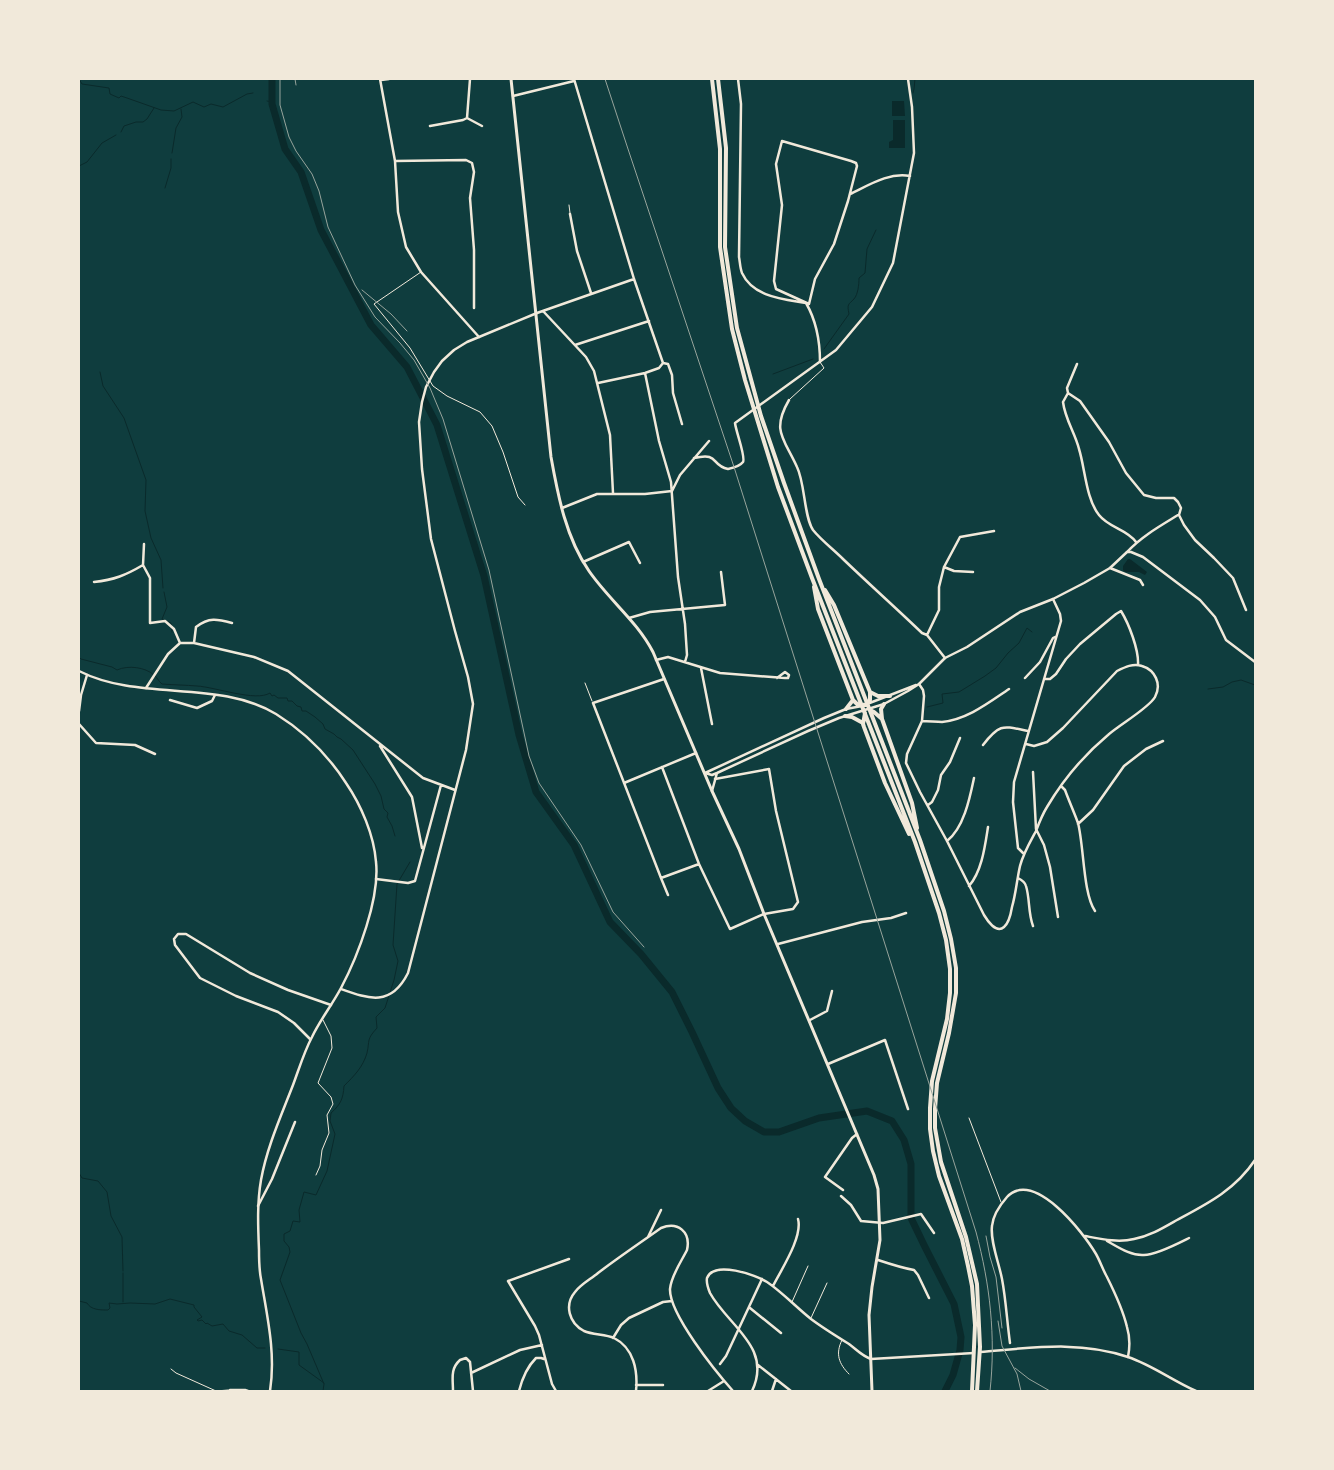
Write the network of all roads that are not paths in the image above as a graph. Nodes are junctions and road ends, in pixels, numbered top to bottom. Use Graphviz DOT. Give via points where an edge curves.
graph roads {
  1 [pos="388,79"];
  2 [pos="470,79"];
  3 [pos="511,79"];
  4 [pos="712,79"];
  5 [pos="718,79"];
  6 [pos="738,79"];
  7 [pos="908,79"];
  8 [pos="381,80"];
  9 [pos="574,80"];
  10 [pos="513,96"];
  11 [pos="467,118"];
  12 [pos="430,126"];
  13 [pos="482,126"];
  14 [pos="395,161"];
  15 [pos="910,176"];
  16 [pos="850,194"];
  17 [pos="569,205"];
  18 [pos="570,214"];
  19 [pos="421,272"];
  20 [pos="634,279"];
  21 [pos="591,293"];
  22 [pos="806,303"];
  23 [pos="474,308"];
  24 [pos="543,311"];
  25 [pos="536,313"];
  26 [pos="649,321"];
  27 [pos="479,337"];
  28 [pos="575,345"];
  29 [pos="820,362"];
  30 [pos="663,363"];
  31 [pos="1077,364"];
  32 [pos="645,373"];
  33 [pos="598,383"];
  34 [pos="1068,393"];
  35 [pos="790,400"];
  36 [pos="682,424"];
  37 [pos="708,441"];
  38 [pos="694,458"];
  39 [pos="672,491"];
  40 [pos="613,494"];
  41 [pos="525,505"];
  42 [pos="562,508"];
  43 [pos="1179,515"];
  44 [pos="994,531"];
  45 [pos="1136,542"];
  46 [pos="144,544"];
  47 [pos="1127,552"];
  48 [pos="584,562"];
  49 [pos="640,562"];
  50 [pos="143,565"];
  51 [pos="944,567"];
  52 [pos="1110,568"];
  53 [pos="721,572"];
  54 [pos="973,572"];
  55 [pos="812,578"];
  56 [pos="818,579"];
  57 [pos="94,582"];
  58 [pos="1143,584"];
  59 [pos="1053,599"];
  60 [pos="682,609"];
  61 [pos="1246,610"];
  62 [pos="629,618"];
  63 [pos="232,623"];
  64 [pos="927,635"];
  65 [pos="1057,636"];
  66 [pos="180,643"];
  67 [pos="194,643"];
  68 [pos="945,658"];
  69 [pos="656,660"];
  70 [pos="685,662"];
  71 [pos="1255,662"];
  72 [pos="1138,665"];
  73 [pos="701,668"];
  74 [pos="79,671"];
  75 [pos="87,675"];
  76 [pos="777,678"];
  77 [pos="1024,678"];
  78 [pos="664,679"];
  79 [pos="1044,679"];
  80 [pos="585,683"];
  81 [pos="919,684"];
  82 [pos="146,688"];
  83 [pos="1009,689"];
  84 [pos="870,692"];
  85 [pos="215,695"];
  86 [pos="890,696"];
  87 [pos="170,700"];
  88 [pos="592,702"];
  89 [pos="884,704"];
  90 [pos="865,706"];
  91 [pos="846,710"];
  92 [pos="79,711"];
  93 [pos="845,716"];
  94 [pos="882,719"];
  95 [pos="922,721"];
  96 [pos="863,722"];
  97 [pos="79,724"];
  98 [pos="712,724"];
  99 [pos="1029,732"];
  100 [pos="960,738"];
  101 [pos="1163,741"];
  102 [pos="1026,744"];
  103 [pos="380,745"];
  104 [pos="983,745"];
  105 [pos="696,753"];
  106 [pos="155,754"];
  107 [pos="662,767"];
  108 [pos="1033,772"];
  109 [pos="705,773"];
  110 [pos="717,774"];
  111 [pos="974,778"];
  112 [pos="714,779"];
  113 [pos="624,783"];
  114 [pos="441,785"];
  115 [pos="1062,786"];
  116 [pos="455,790"];
  117 [pos="712,791"];
  118 [pos="928,805"];
  119 [pos="1078,824"];
  120 [pos="988,827"];
  121 [pos="1036,829"];
  122 [pos="920,840"];
  123 [pos="947,841"];
  124 [pos="915,842"];
  125 [pos="423,849"];
  126 [pos="1024,854"];
  127 [pos="699,864"];
  128 [pos="661,878"];
  129 [pos="1018,878"];
  130 [pos="376,879"];
  131 [pos="969,886"];
  132 [pos="668,895"];
  133 [pos="1095,911"];
  134 [pos="906,913"];
  135 [pos="764,914"];
  136 [pos="1058,917"];
  137 [pos="1033,926"];
  138 [pos="778,944"];
  139 [pos="341,989"];
  140 [pos="832,991"];
  141 [pos="331,1005"];
  142 [pos="322,1018"];
  143 [pos="810,1020"];
  144 [pos="310,1039"];
  145 [pos="828,1064"];
  146 [pos="908,1109"];
  147 [pos="969,1118"];
  148 [pos="295,1122"];
  149 [pos="857,1134"];
  150 [pos="1255,1160"];
  151 [pos="316,1175"];
  152 [pos="843,1190"];
  153 [pos="841,1196"];
  154 [pos="1002,1203"];
  155 [pos="258,1208"];
  156 [pos="661,1210"];
  157 [pos="798,1219"];
  158 [pos="880,1223"];
  159 [pos="934,1232"];
  160 [pos="1083,1236"];
  161 [pos="647,1238"];
  162 [pos="1190,1238"];
  163 [pos="1105,1240"];
  164 [pos="569,1259"];
  165 [pos="878,1260"];
  166 [pos="808,1266"];
  167 [pos="762,1279"];
  168 [pos="827,1283"];
  169 [pos="772,1286"];
  170 [pos="929,1298"];
  171 [pos="672,1301"];
  172 [pos="792,1303"];
  173 [pos="750,1308"];
  174 [pos="811,1319"];
  175 [pos="738,1329"];
  176 [pos="781,1333"];
  177 [pos="614,1338"];
  178 [pos="842,1340"];
  179 [pos="1010,1343"];
  180 [pos="542,1345"];
  181 [pos="1128,1357"];
  182 [pos="544,1359"];
  183 [pos="871,1359"];
  184 [pos="720,1364"];
  185 [pos="758,1365"];
  186 [pos="171,1369"];
  187 [pos="471,1373"];
  188 [pos="849,1374"];
  189 [pos="776,1379"];
  190 [pos="724,1381"];
  191 [pos="636,1385"];
  192 [pos="663,1385"];
  193 [pos="230,1391"];
  194 [pos="248,1391"];
  195 [pos="270,1391"];
  196 [pos="453,1391"];
  197 [pos="473,1391"];
  198 [pos="519,1391"];
  199 [pos="556,1391"];
  200 [pos="636,1391"];
  201 [pos="708,1391"];
  202 [pos="733,1391"];
  203 [pos="752,1391"];
  204 [pos="772,1391"];
  205 [pos="791,1391"];
  206 [pos="872,1391"];
  207 [pos="972,1391"];
  208 [pos="977,1391"];
  209 [pos="1196,1391"];
  1 -- 8 [label="street"];
  2 -- 11 [label="street"];
  3 -- 10 [label="main road"];
  4 -- 55 [label="highway" via="720,149 720,247 732,329 778,487"];
  5 -- 56 [label="highway" via="726,148 725,247 737,328 761,416"];
  6 -- 22 [label="street" via="741,104 741,272 762,294"];
  7 -- 15 [label="street" via="914,154"];
  8 -- 14 [label="street"];
  9 -- 10 [label="street"];
  9 -- 20 [label="street"];
  10 -- 25 [label="main road"];
  11 -- 12 [label="street"];
  11 -- 13 [label="street"];
  14 -- 19 [label="street" via="398,212 406,247"];
  14 -- 23 [label="street" via="466,160 472,163"];
  15 -- 16 [label="street" via="892,176"];
  15 -- 29 [label="street" via="894,263 872,307 836,350"];
  16 -- 22 [label="street" via="834,244 815,279 809,304"];
  16 -- 22 [label="street" via="856,163 782,141 776,164 782,205 774,281 776,290"];
  17 -- 18 [label="lane"];
  18 -- 21 [label="street" via="577,251"];
  19 -- 27 [label="street"];
  19 -- 41 [label="lane" via="374,304 410,348 433,386 480,412 492,426 518,497"];
  20 -- 21 [label="street"];
  20 -- 26 [label="street"];
  21 -- 24 [label="street"];
  22 -- 29 [label="street" via="820,339"];
  24 -- 25 [label="street"];
  24 -- 28 [label="street"];
  25 -- 27 [label="street"];
  25 -- 42 [label="main road" via="551,457"];
  26 -- 28 [label="street"];
  26 -- 30 [label="street"];
  27 -- 116 [label="street" via="454,350 442,361 426,387 420,414 422,469 432,539 473,704 466,750"];
  28 -- 33 [label="street" via="586,357"];
  29 -- 35 [label="lane" via="824,368"];
  29 -- 38 [label="street" via="735,423 744,454 741,464 728,470 711,457"];
  30 -- 32 [label="street"];
  30 -- 36 [label="street" via="668,364 672,375 673,393"];
  31 -- 34 [label="street"];
  32 -- 33 [label="street"];
  32 -- 39 [label="street"];
  33 -- 40 [label="street" via="610,435"];
  34 -- 43 [label="street" via="1080,402 1109,442 1126,474 1144,495 1174,498 1180,508"];
  34 -- 45 [label="street" via="1063,402 1064,409 1079,448 1095,510 1107,523 1131,535"];
  35 -- 64 [label="street" via="779,422 802,481 812,529"];
  37 -- 38 [label="street"];
  38 -- 39 [label="street"];
  39 -- 40 [label="street"];
  39 -- 60 [label="street"];
  40 -- 42 [label="street" via="597,494"];
  42 -- 48 [label="main road"];
  43 -- 45 [label="street"];
  43 -- 61 [label="street" via="1195,540 1233,578"];
  44 -- 51 [label="street" via="960,537"];
  45 -- 47 [label="street"];
  46 -- 50 [label="street"];
  47 -- 52 [label="street"];
  47 -- 71 [label="street" via="1143,556 1200,600 1226,640"];
  48 -- 49 [label="street" via="629,542"];
  48 -- 62 [label="main road"];
  50 -- 57 [label="street" via="111,580"];
  50 -- 66 [label="street" via="150,578 150,623 164,621 174,629"];
  51 -- 54 [label="street" via="954,572"];
  51 -- 64 [label="street" via="939,587 939,610"];
  52 -- 58 [label="street"];
  52 -- 59 [label="street"];
  53 -- 60 [label="street" via="725,605"];
  55 -- 90 [label="highway" via="818,609"];
  55 -- 124 [label="highway"];
  56 -- 84 [label="highway" via="834,605"];
  56 -- 122 [label="highway"];
  59 -- 65 [label="street" via="1061,621"];
  59 -- 68 [label="street" via="1020,612"];
  60 -- 62 [label="street"];
  60 -- 70 [label="street"];
  62 -- 69 [label="main road" via="645,637"];
  63 -- 67 [label="street" via="217,619 204,621 196,627"];
  64 -- 68 [label="street"];
  65 -- 77 [label="street" via="1040,662"];
  65 -- 79 [label="street"];
  66 -- 67 [label="street"];
  66 -- 82 [label="street" via="168,654"];
  67 -- 103 [label="street" via="254,657 288,671"];
  68 -- 81 [label="street"];
  69 -- 70 [label="street" via="668,657"];
  69 -- 78 [label="main road"];
  70 -- 73 [label="street"];
  72 -- 79 [label="street" via="1121,611 1080,644 1056,674"];
  72 -- 102 [label="street" via="1127,666 1117,672 1047,742"];
  72 -- 115 [label="street" via="1151,670 1155,676 1158,684 1154,698 1105,737"];
  73 -- 76 [label="street" via="720,674"];
  73 -- 98 [label="street"];
  74 -- 75 [label="street"];
  75 -- 82 [label="street"];
  75 -- 92 [label="street"];
  78 -- 88 [label="street"];
  78 -- 105 [label="main road"];
  79 -- 99 [label="street"];
  80 -- 88 [label="lane"];
  81 -- 86 [label="street"];
  81 -- 89 [label="street"];
  81 -- 95 [label="street" via="924,696"];
  82 -- 85 [label="street"];
  83 -- 95 [label="street" via="960,717 942,722"];
  84 -- 86 [label="highway"];
  84 -- 90 [label="highway"];
  85 -- 87 [label="street" via="212,702 197,708"];
  85 -- 130 [label="street" via="251,702 276,714 313,741 335,766 368,827 376,857"];
  86 -- 90 [label="street"];
  88 -- 113 [label="street"];
  89 -- 90 [label="street"];
  89 -- 94 [label="highway" via="880,709"];
  90 -- 91 [label="highway"];
  90 -- 91 [label="street"];
  90 -- 93 [label="street"];
  90 -- 94 [label="highway"];
  90 -- 96 [label="highway"];
  91 -- 109 [label="street"];
  93 -- 96 [label="highway"];
  93 -- 110 [label="street"];
  94 -- 122 [label="highway" via="912,803"];
  95 -- 118 [label="street" via="909,748 906,763"];
  96 -- 124 [label="highway" via="888,790"];
  97 -- 106 [label="street" via="96,743 135,746"];
  99 -- 102 [label="street"];
  99 -- 104 [label="street" via="1002,727"];
  100 -- 118 [label="street" via="938,790"];
  101 -- 119 [label="street" via="1124,766 1093,810"];
  102 -- 126 [label="street" via="1013,792 1018,848"];
  103 -- 114 [label="street" via="423,778"];
  103 -- 125 [label="street" via="412,796"];
  105 -- 107 [label="street"];
  105 -- 109 [label="main road"];
  107 -- 113 [label="street"];
  107 -- 127 [label="street"];
  108 -- 121 [label="street"];
  109 -- 110 [label="street"];
  109 -- 117 [label="main road"];
  110 -- 112 [label="street"];
  111 -- 123 [label="street" via="960,824"];
  112 -- 117 [label="street"];
  112 -- 135 [label="street" via="769,768 798,902 793,909"];
  113 -- 128 [label="street"];
  114 -- 116 [label="street"];
  114 -- 125 [label="street"];
  115 -- 119 [label="street"];
  115 -- 121 [label="street"];
  116 -- 139 [label="street" via="408,974 402,984 386,996 366,997"];
  117 -- 135 [label="main road"];
  118 -- 123 [label="street"];
  119 -- 133 [label="street" via="1090,902"];
  120 -- 131 [label="street" via="981,860"];
  121 -- 126 [label="street"];
  121 -- 136 [label="street" via="1050,867"];
  122 -- 208 [label="highway" via="948,928 956,968 950,1033 939,1074 936,1138 977,1284 980,1332"];
  123 -- 131 [label="street"];
  124 -- 207 [label="highway" via="943,929 950,969 949,1006 931,1093 930,1122 936,1164 962,1239 972,1286 975,1340"];
  125 -- 130 [label="street" via="415,881"];
  126 -- 129 [label="street"];
  127 -- 128 [label="street"];
  127 -- 135 [label="street" via="730,929"];
  128 -- 132 [label="street"];
  129 -- 131 [label="street" via="1009,919 1000,929 990,925"];
  129 -- 137 [label="street" via="1026,886"];
  130 -- 139 [label="street" via="368,919"];
  134 -- 138 [label="street"];
  135 -- 138 [label="main road"];
  138 -- 143 [label="main road"];
  139 -- 141 [label="street"];
  140 -- 143 [label="street" via="828,1012"];
  141 -- 142 [label="street"];
  141 -- 144 [label="street" via="250,973 186,934 178,934 174,939 200,978 278,1012"];
  142 -- 144 [label="street"];
  142 -- 151 [label="lane" via="331,1036 332,1048 318,1083 333,1104 327,1115 329,1134"];
  143 -- 145 [label="main road"];
  144 -- 155 [label="street" via="265,1164"];
  145 -- 146 [label="street" via="885,1040"];
  145 -- 149 [label="main road"];
  147 -- 154 [label="lane"];
  148 -- 155 [label="street"];
  149 -- 152 [label="street" via="824,1177"];
  149 -- 158 [label="main road" via="878,1189"];
  150 -- 163 [label="street" via="1240,1179 1216,1199 1152,1234 1124,1241"];
  153 -- 158 [label="street" via="852,1205 861,1221"];
  154 -- 160 [label="street" via="1019,1189 1029,1189 1047,1199"];
  154 -- 179 [label="street" via="991,1229"];
  155 -- 195 [label="street" via="260,1276 272,1354"];
  156 -- 161 [label="street"];
  157 -- 169 [label="street" via="798,1235"];
  158 -- 159 [label="street" via="921,1214"];
  158 -- 165 [label="main road"];
  160 -- 163 [label="street"];
  160 -- 181 [label="street" via="1096,1254 1126,1322 1130,1343"];
  161 -- 171 [label="street" via="666,1226 677,1227 689,1240 671,1284"];
  161 -- 177 [label="street" via="581,1286 570,1301 569,1313 580,1329"];
  162 -- 163 [label="street" via="1144,1255"];
  164 -- 180 [label="street" via="508,1281 534,1323"];
  165 -- 170 [label="street" via="914,1270"];
  165 -- 183 [label="main road" via="870,1314"];
  166 -- 172 [label="lane"];
  167 -- 169 [label="street"];
  167 -- 173 [label="street"];
  167 -- 175 [label="street" via="726,1269 712,1272 707,1279 715,1300"];
  168 -- 174 [label="lane"];
  169 -- 172 [label="street"];
  171 -- 177 [label="street" via="629,1318"];
  171 -- 190 [label="street" via="704,1356"];
  172 -- 174 [label="street"];
  173 -- 175 [label="street"];
  173 -- 176 [label="street"];
  174 -- 178 [label="street"];
  175 -- 184 [label="street"];
  175 -- 185 [label="street" via="753,1348"];
  177 -- 191 [label="street" via="628,1349 632,1357"];
  178 -- 183 [label="street"];
  178 -- 188 [label="lane" via="837,1354"];
  180 -- 182 [label="street"];
  180 -- 187 [label="street" via="520,1350"];
  181 -- 183 [label="street" via="1095,1348 1067,1346"];
  181 -- 209 [label="street"];
  182 -- 198 [label="street" via="538,1357 533,1361"];
  182 -- 199 [label="street"];
  183 -- 206 [label="main road"];
  185 -- 189 [label="street"];
  185 -- 203 [label="street"];
  186 -- 193 [label="lane" via="216,1391"];
  187 -- 196 [label="street" via="469,1360 460,1360 452,1375"];
  187 -- 197 [label="street"];
  189 -- 204 [label="street"];
  189 -- 205 [label="street"];
  190 -- 201 [label="street"];
  190 -- 202 [label="street"];
  191 -- 192 [label="street"];
  191 -- 200 [label="street"];
  193 -- 194 [label="street"];
}
